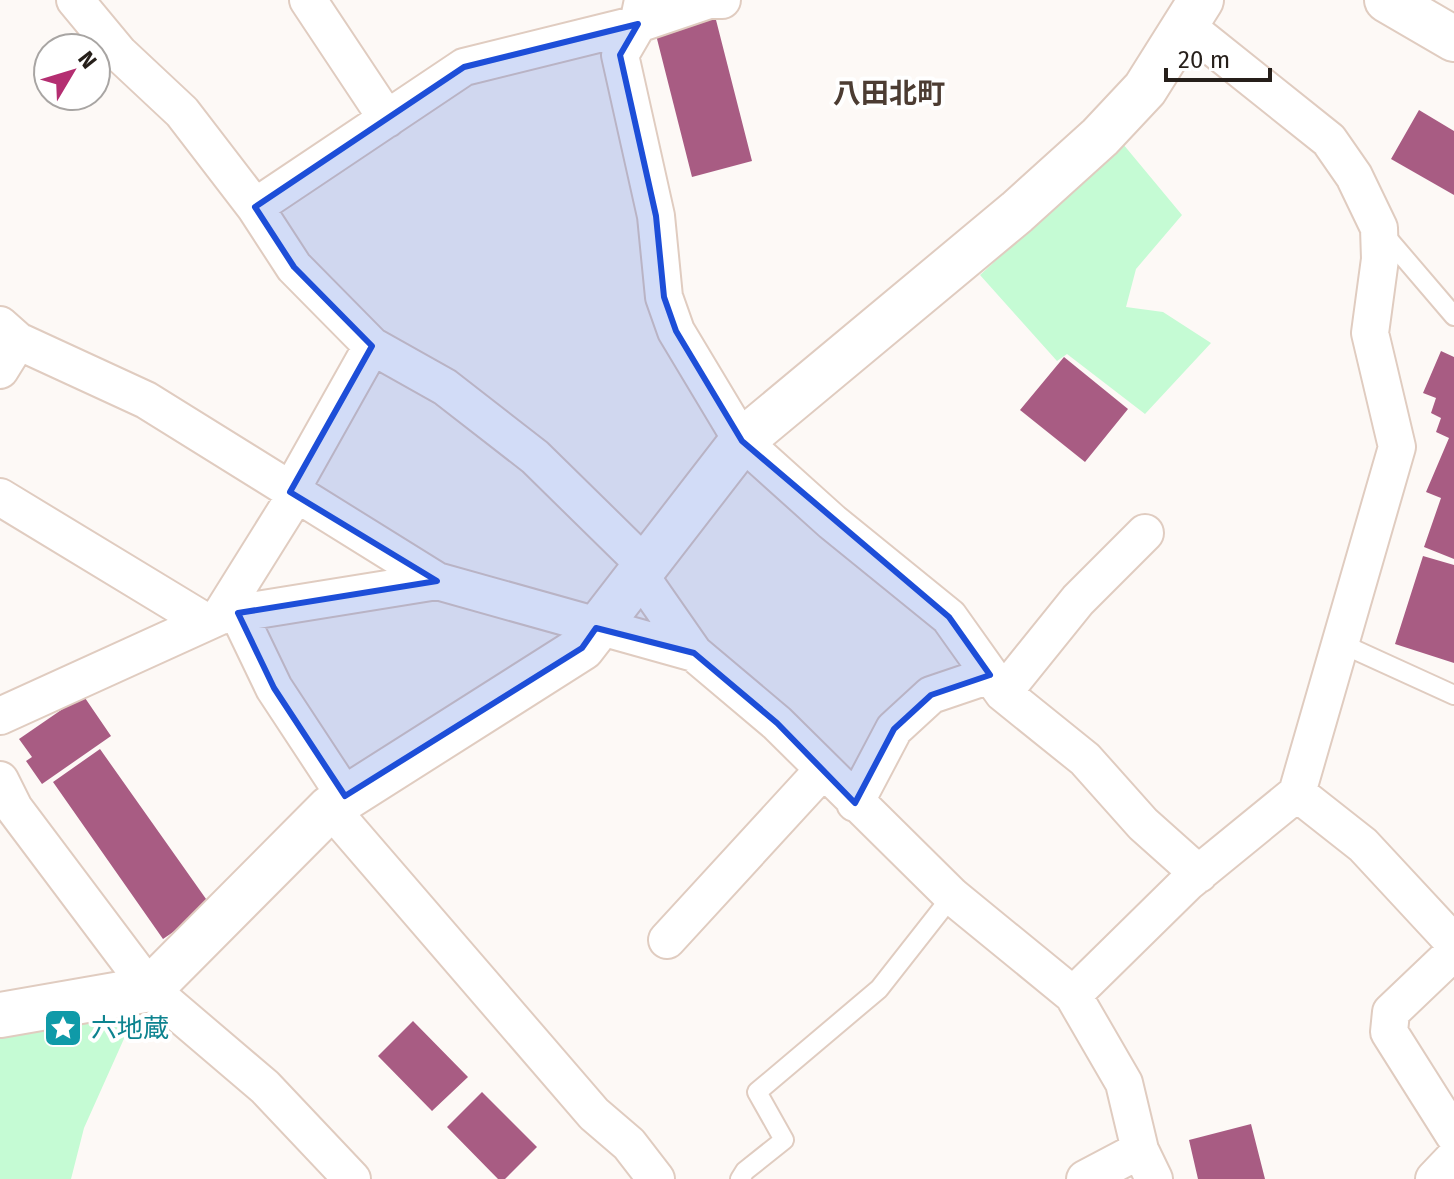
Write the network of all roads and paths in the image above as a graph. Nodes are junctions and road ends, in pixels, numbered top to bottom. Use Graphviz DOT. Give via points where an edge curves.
graph roads {
  1 [pos="75,0"];
  2 [pos="308,0"];
  3 [pos="722,0"];
  4 [pos="1387,0"];
  5 [pos="640,12"];
  6 [pos="1193,13"];
  7 [pos="1454,39"];
  8 [pos="387,119"];
  9 [pos="255,207"];
  10 [pos="1379,228"];
  11 [pos="1454,316"];
  12 [pos="6,346"];
  13 [pos="372,346"];
  14 [pos="742,441"];
  15 [pos="292,494"];
  16 [pos="0,497"];
  17 [pos="1145,533"];
  18 [pos="642,570"];
  19 [pos="437,581"];
  20 [pos="221,617"];
  21 [pos="596,628"];
  22 [pos="1340,643"];
  23 [pos="694,653"];
  24 [pos="997,684"];
  25 [pos="1454,695"];
  26 [pos="0,716"];
  27 [pos="823,770"];
  28 [pos="0,780"];
  29 [pos="1297,793"];
  30 [pos="338,802"];
  31 [pos="855,803"];
  32 [pos="1199,874"];
  33 [pos="952,896"];
  34 [pos="667,940"];
  35 [pos="1454,943"];
  36 [pos="1454,952"];
  37 [pos="150,989"];
  38 [pos="1073,995"];
  39 [pos="0,1015"];
  40 [pos="1454,1135"];
  41 [pos="1454,1158"];
  42 [pos="1147,1165"];
  43 [pos="352,1179"];
  44 [pos="656,1179"];
  45 [pos="740,1179"];
  46 [pos="1085,1179"];
  47 [pos="1434,1179"];
  1 -- 9 [label="street" via="119,53 182,112"];
  2 -- 8 [label="street"];
  3 -- 5 [label="street"];
  4 -- 7 [label="street"];
  5 -- 8 [label="street" via="464,67"];
  5 -- 14 [label="street" via="620,55 656,216 664,297 676,331"];
  6 -- 10 [label="street" via="1329,140"];
  6 -- 14 [label="street" via="1145,89 1100,137"];
  8 -- 9 [label="street"];
  9 -- 13 [label="street" via="294,267"];
  10 -- 11 [label="lane"];
  10 -- 22 [label="street" via="1370,333 1397,447"];
  12 -- 15 [label="street" via="146,400"];
  13 -- 15 [label="street"];
  13 -- 18 [label="street" via="445,387 535,457"];
  14 -- 18 [label="street"];
  14 -- 24 [label="street" via="949,617"];
  15 -- 19 [label="street"];
  15 -- 20 [label="street"];
  16 -- 20 [label="street"];
  17 -- 24 [label="street"];
  18 -- 21 [label="street"];
  18 -- 23 [label="street"];
  19 -- 20 [label="street"];
  19 -- 21 [label="street"];
  20 -- 26 [label="street"];
  20 -- 30 [label="street" via="274,688"];
  21 -- 23 [label="street"];
  21 -- 30 [label="street" via="582,648"];
  22 -- 25 [label="lane"];
  22 -- 29 [label="street"];
  23 -- 27 [label="street"];
  24 -- 31 [label="street" via="931,695 894,729"];
  24 -- 32 [label="street" via="1085,759 1143,824"];
  27 -- 31 [label="street"];
  27 -- 34 [label="street"];
  28 -- 37 [label="street" via="14,808"];
  29 -- 32 [label="street"];
  29 -- 35 [label="street" via="1363,845"];
  30 -- 37 [label="street"];
  30 -- 44 [label="street" via="594,1114 629,1144"];
  31 -- 33 [label="street"];
  32 -- 38 [label="street"];
  33 -- 38 [label="street"];
  33 -- 45 [label="lane" via="879,989 757,1092 784,1140"];
  36 -- 40 [label="street" via="1391,1012 1389,1032"];
  37 -- 39 [label="street"];
  37 -- 43 [label="street" via="265,1087"];
  38 -- 42 [label="street" via="1124,1083"];
  41 -- 47 [label="street"];
  42 -- 46 [label="street"];
}
